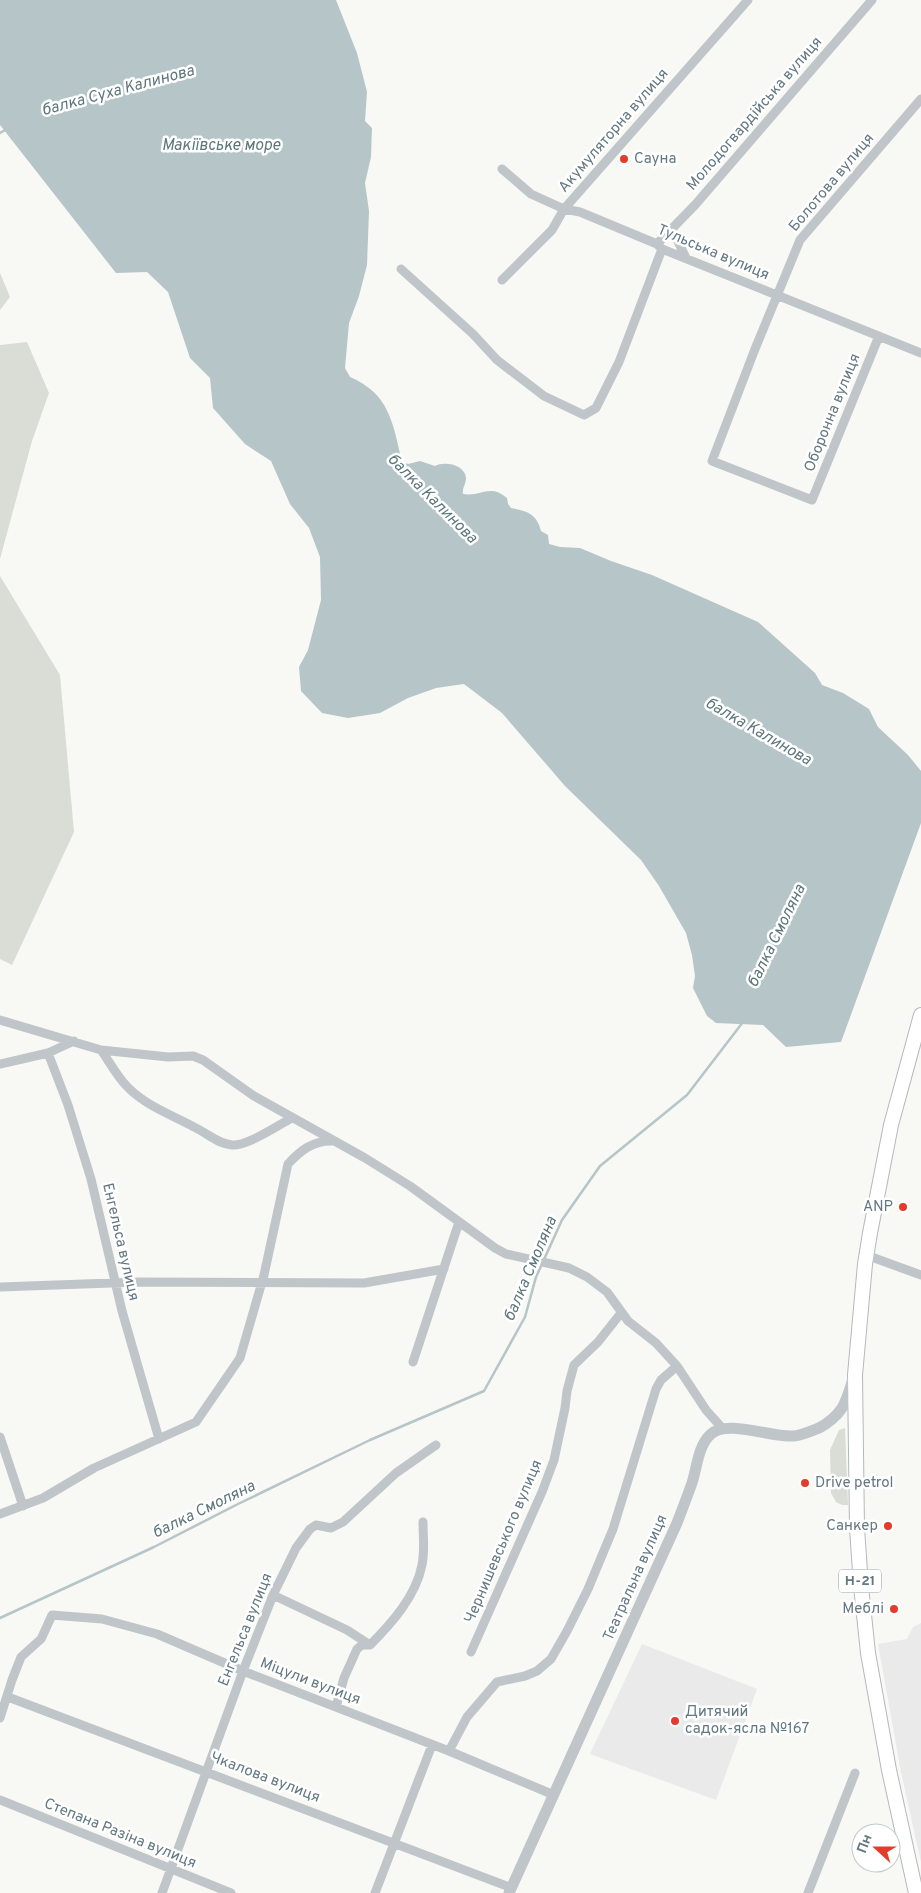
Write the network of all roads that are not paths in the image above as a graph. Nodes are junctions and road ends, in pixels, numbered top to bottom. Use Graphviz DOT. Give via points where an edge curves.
graph roads {
  1 [pos="748,0"];
  2 [pos="872,0"];
  3 [pos="921,99"];
  4 [pos="502,169"];
  5 [pos="564,209"];
  6 [pos="672,229"];
  7 [pos="660,246"];
  8 [pos="686,258"];
  9 [pos="401,269"];
  10 [pos="502,280"];
  11 [pos="778,295"];
  12 [pos="879,336"];
  13 [pos="921,353"];
  14 [pos="812,500"];
  15 [pos="921,1015"];
  16 [pos="0,1020"];
  17 [pos="74,1041"];
  18 [pos="101,1050"];
  19 [pos="48,1053"];
  20 [pos="0,1064"];
  21 [pos="292,1118"];
  22 [pos="333,1141"];
  23 [pos="459,1222"];
  24 [pos="866,1255"];
  25 [pos="444,1269"];
  26 [pos="921,1275"];
  27 [pos="115,1283"];
  28 [pos="261,1283"];
  29 [pos="0,1287"];
  30 [pos="622,1313"];
  31 [pos="413,1362"];
  32 [pos="677,1366"];
  33 [pos="855,1375"];
  34 [pos="723,1429"];
  35 [pos="0,1437"];
  36 [pos="159,1439"];
  37 [pos="436,1445"];
  38 [pos="23,1506"];
  39 [pos="0,1514"];
  40 [pos="423,1522"];
  41 [pos="273,1595"];
  42 [pos="370,1645"];
  43 [pos="472,1652"];
  44 [pos="243,1671"];
  45 [pos="8,1696"];
  46 [pos="336,1707"];
  47 [pos="0,1718"];
  48 [pos="432,1745"];
  49 [pos="449,1751"];
  50 [pos="208,1771"];
  51 [pos="855,1773"];
  52 [pos="554,1795"];
  53 [pos="0,1800"];
  54 [pos="394,1842"];
  55 [pos="171,1869"];
  56 [pos="510,1890"];
  57 [pos="162,1893"];
  58 [pos="231,1893"];
  59 [pos="374,1893"];
  60 [pos="808,1893"];
  61 [pos="916,1893"];
  1 -- 5 [label="street, Акумуляторна вулиця"];
  2 -- 6 [label="street, Молодогвардійська вулиця"];
  3 -- 11 [label="street, Болотова вулиця" via="800,240"];
  4 -- 5 [label="street, Тульська вулиця" via="531,194"];
  5 -- 7 [label="street, Тульська вулиця" via="580,212"];
  5 -- 10 [label="street, Акумуляторна вулиця" via="552,230"];
  6 -- 7 [label="street, Молодогвардійська вулиця"];
  6 -- 8 [label="street"];
  7 -- 8 [label="street, Тульська вулиця"];
  7 -- 9 [label="street, Молодогвардійська вулиця" via="619,362 596,408 584,415 544,396 497,360"];
  8 -- 11 [label="street, Тульська вулиця"];
  11 -- 12 [label="street, Тульська вулиця"];
  11 -- 14 [label="street, Болотова вулиця" via="712,461"];
  12 -- 13 [label="street, Тульська вулиця"];
  12 -- 14 [label="street, Оборонна вулиця"];
  15 -- 24 [label="main road, Н-21" via="891,1125"];
  16 -- 17 [label="street"];
  17 -- 18 [label="street"];
  17 -- 19 [label="street"];
  18 -- 21 [label="street" via="168,1057 193,1056"];
  18 -- 21 [label="street" via="123,1082 137,1094 162,1112 224,1142 233,1145 244,1143"];
  19 -- 20 [label="street"];
  19 -- 27 [label="street, Енгельса вулиця" via="91,1179"];
  21 -- 22 [label="street"];
  22 -- 23 [label="street" via="410,1186"];
  22 -- 28 [label="street" via="311,1144 288,1164"];
  23 -- 25 [label="street"];
  23 -- 30 [label="street" via="501,1252 553,1263 587,1277 607,1292"];
  24 -- 26 [label="street"];
  24 -- 33 [label="main road, Н-21"];
  25 -- 28 [label="street" via="364,1283"];
  25 -- 31 [label="street"];
  27 -- 28 [label="street"];
  27 -- 29 [label="street"];
  27 -- 36 [label="street, Енгельса вулиця"];
  28 -- 36 [label="street" via="240,1358 196,1422"];
  30 -- 32 [label="street"];
  30 -- 43 [label="street, Чернишевського вулиця" via="574,1365 554,1460"];
  32 -- 34 [label="street" via="706,1410"];
  32 -- 49 [label="street" via="656,1389 613,1529 563,1638 551,1658 537,1671 497,1682 467,1717"];
  33 -- 34 [label="street" via="842,1408 826,1424 807,1433 794,1436"];
  33 -- 61 [label="main road, Н-21" via="857,1528 868,1653"];
  34 -- 52 [label="street, Театральна вулиця" via="711,1434 702,1449 677,1523"];
  35 -- 38 [label="street"];
  36 -- 38 [label="street" via="94,1468"];
  37 -- 41 [label="street, Енгельса вулиця" via="396,1473 343,1522 331,1528 316,1525 310,1529 296,1548"];
  38 -- 39 [label="street"];
  40 -- 42 [label="street" via="423,1562 415,1588"];
  41 -- 42 [label="street" via="347,1630"];
  41 -- 44 [label="street, Енгельса вулиця"];
  42 -- 46 [label="street" via="357,1648"];
  44 -- 45 [label="street, Міцули вулиця" via="157,1634 102,1619 52,1616 41,1639 21,1657"];
  44 -- 46 [label="street, Міцули вулиця"];
  44 -- 50 [label="street, Енгельса вулиця"];
  45 -- 47 [label="street"];
  45 -- 50 [label="street, Чкалова вулиця"];
  46 -- 48 [label="street, Міцули вулиця"];
  48 -- 49 [label="street, Міцули вулиця"];
  48 -- 54 [label="street"];
  49 -- 52 [label="street, Міцули вулиця"];
  50 -- 54 [label="street, Чкалова вулиця"];
  50 -- 55 [label="street, Енгельса вулиця"];
  51 -- 60 [label="street"];
  52 -- 56 [label="street, Театральна вулиця"];
  53 -- 55 [label="street, Степана Разіна вулиця"];
  54 -- 56 [label="street, Чкалова вулиця"];
  54 -- 59 [label="street"];
  55 -- 57 [label="street, Енгельса вулиця"];
  55 -- 58 [label="street, Степана Разіна вулиця"];
}
